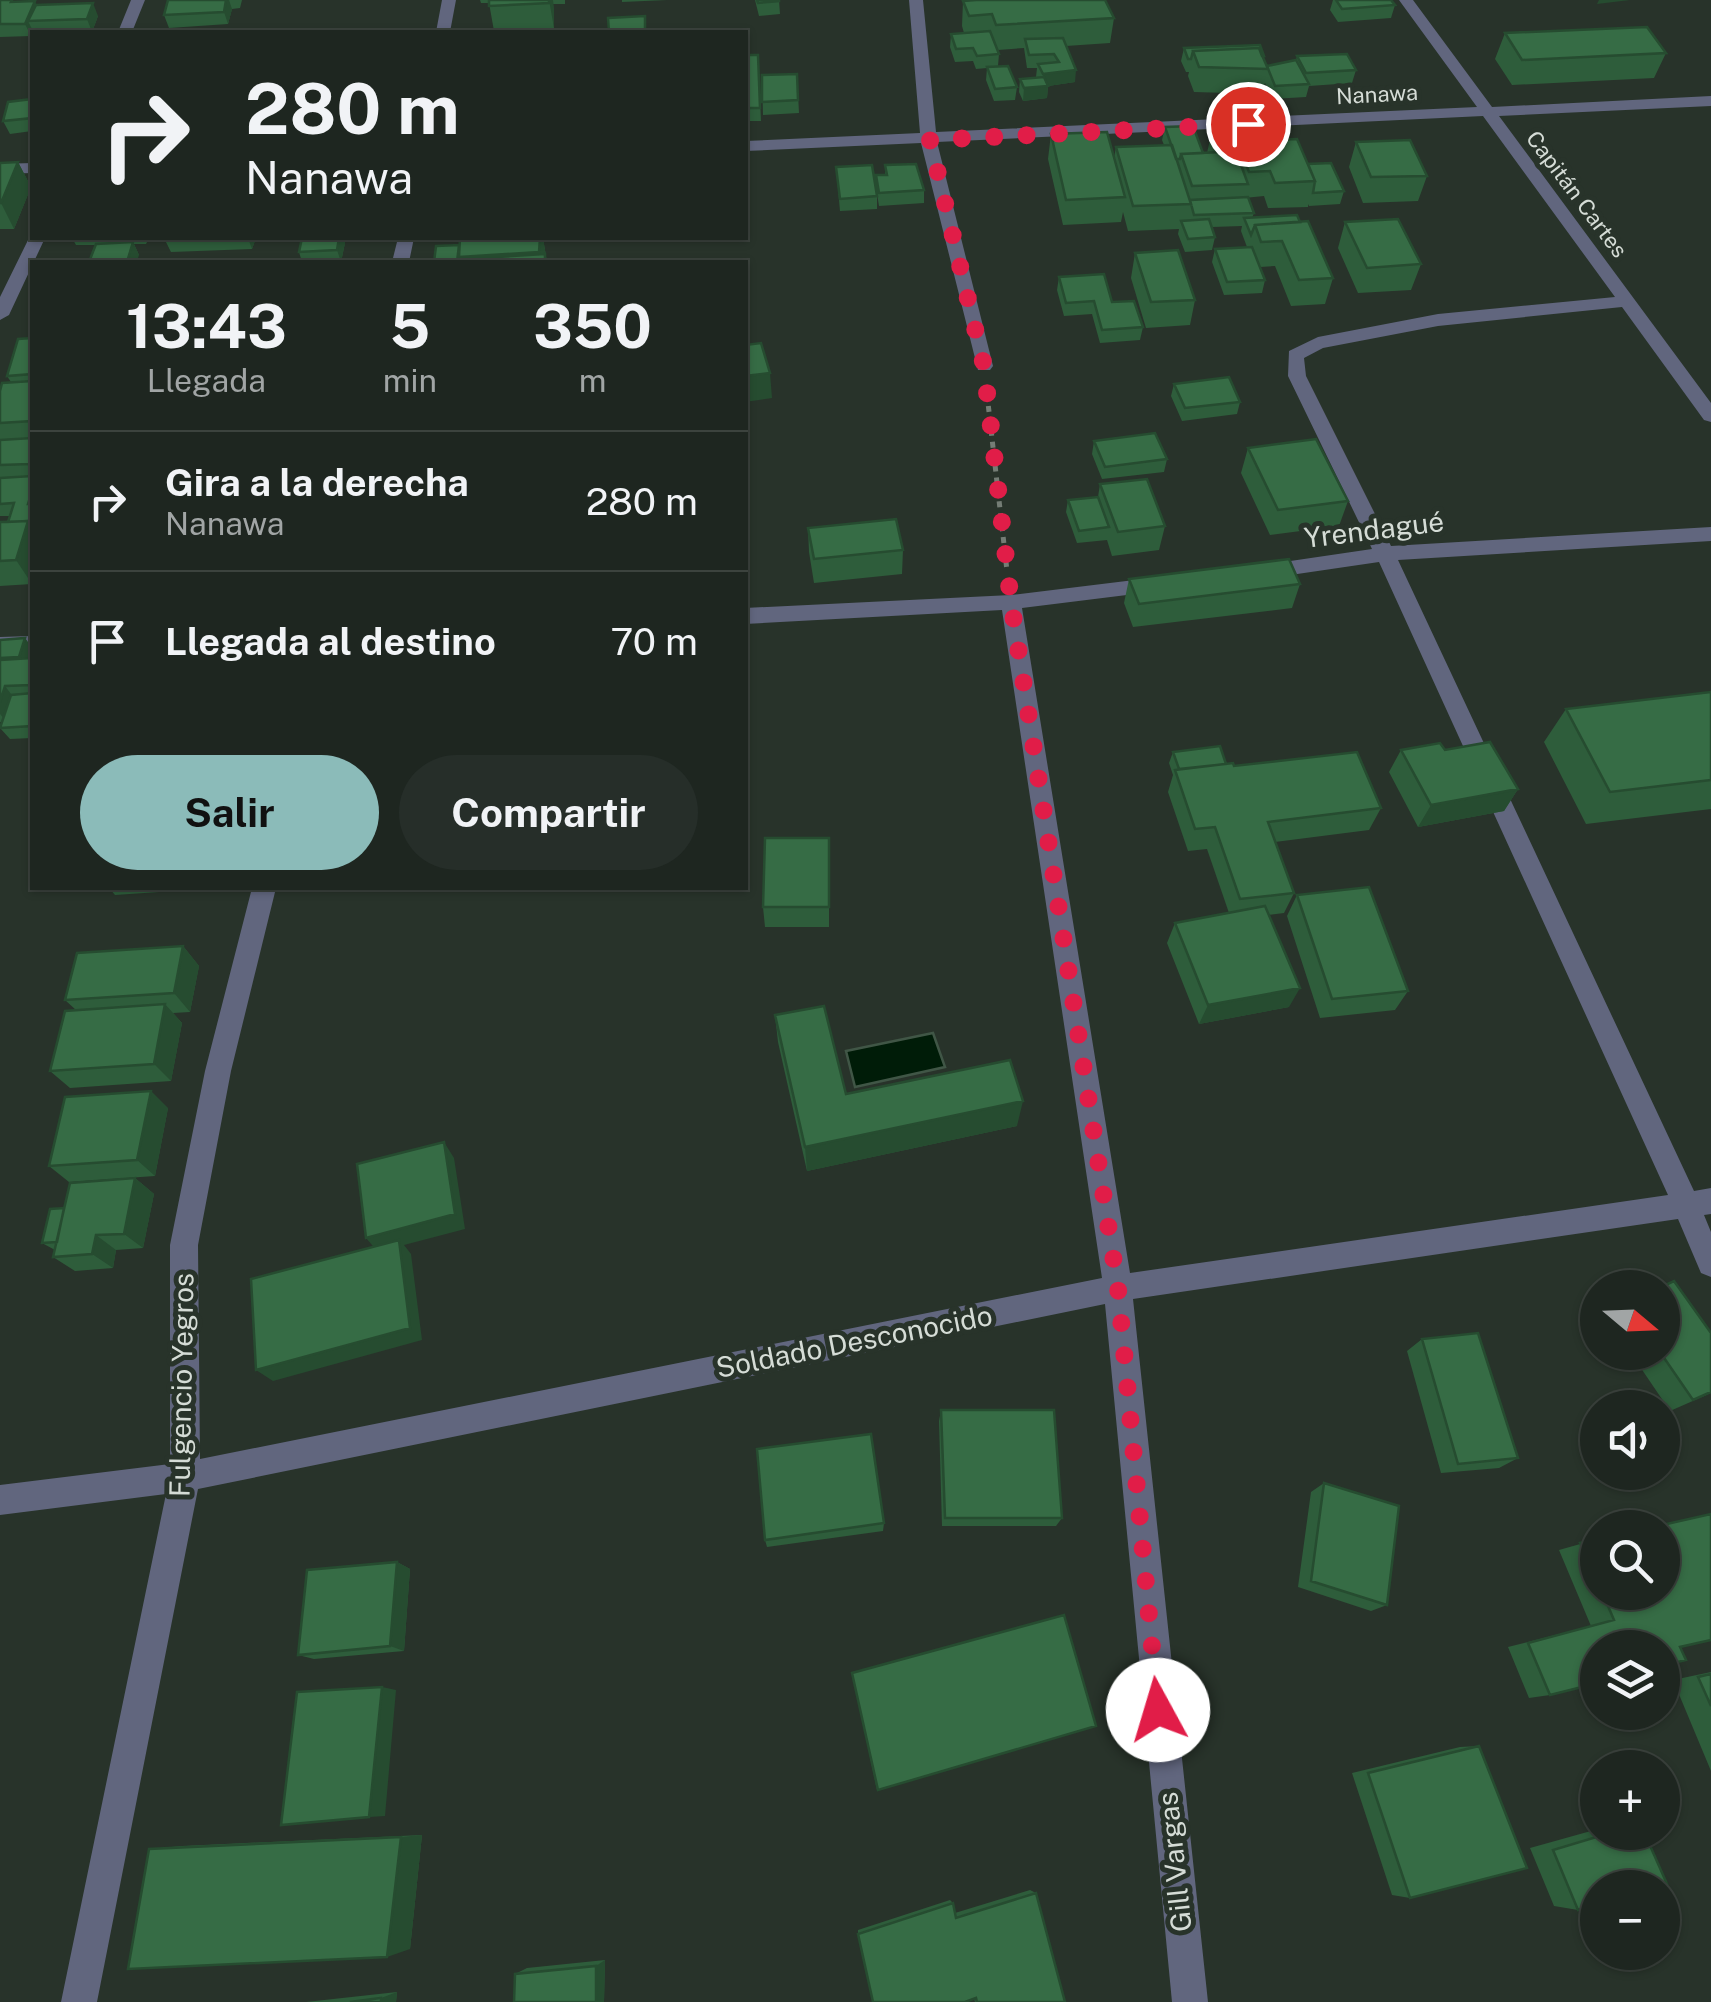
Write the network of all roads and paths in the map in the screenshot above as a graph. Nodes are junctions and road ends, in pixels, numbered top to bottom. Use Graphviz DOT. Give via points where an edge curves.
graph roads {
  1 [pos="138,0"];
  2 [pos="449,0"];
  3 [pos="916,0"];
  4 [pos="1406,0"];
  5 [pos="125,30"];
  6 [pos="443,30"];
  7 [pos="1711,102"];
  8 [pos="1486,111"];
  9 [pos="930,140"];
  10 [pos="748,146"];
  11 [pos="30,168"];
  12 [pos="0,169"];
  13 [pos="35,240"];
  14 [pos="1630,300"];
  15 [pos="0,316"];
  16 [pos="984,366"];
  17 [pos="1711,416"];
  18 [pos="1711,534"];
  19 [pos="1385,554"];
  20 [pos="1244,574"];
  21 [pos="1186,581"];
  22 [pos="1011,602"];
  23 [pos="748,616"];
  24 [pos="30,644"];
  25 [pos="0,645"];
  26 [pos="264,890"];
  27 [pos="1698,1203"];
  28 [pos="1711,1264"];
  29 [pos="1118,1288"];
  30 [pos="185,1477"];
  31 [pos="0,1500"];
  32 [pos="79,2002"];
  33 [pos="1190,2002"];
  1 -- 5 [label="street"];
  2 -- 6 [label="street"];
  3 -- 9 [label="street"];
  4 -- 8 [label="street, Capitán Cartes"];
  7 -- 8 [label="street, Nanawa"];
  8 -- 9 [label="street, Nanawa"];
  8 -- 14 [label="street, Capitán Cartes"];
  9 -- 10 [label="street, Nanawa"];
  9 -- 16 [label="street"];
  11 -- 12 [label="street"];
  13 -- 15 [label="street"];
  14 -- 17 [label="street, Capitán Cartes"];
  14 -- 19 [label="street" via="1438,320 1318,343 1295,355 1297,376"];
  16 -- 22 [label="path"];
  18 -- 19 [label="street, Yrendagué"];
  19 -- 20 [label="street, Yrendagué"];
  19 -- 27 [label="street" via="1662,1148"];
  21 -- 22 [label="street"];
  22 -- 23 [label="street"];
  22 -- 29 [label="street, Gill Vargas"];
  24 -- 25 [label="street"];
  26 -- 30 [label="street, Fulgencio Yegros" via="184,1245"];
  27 -- 28 [label="street"];
  27 -- 29 [label="street, Soldado Desconocido"];
  29 -- 30 [label="street, Soldado Desconocido"];
  29 -- 33 [label="street, Gill Vargas"];
  30 -- 31 [label="street, Soldado Desconocido"];
  30 -- 32 [label="street, Fulgencio Yegros"];
}
